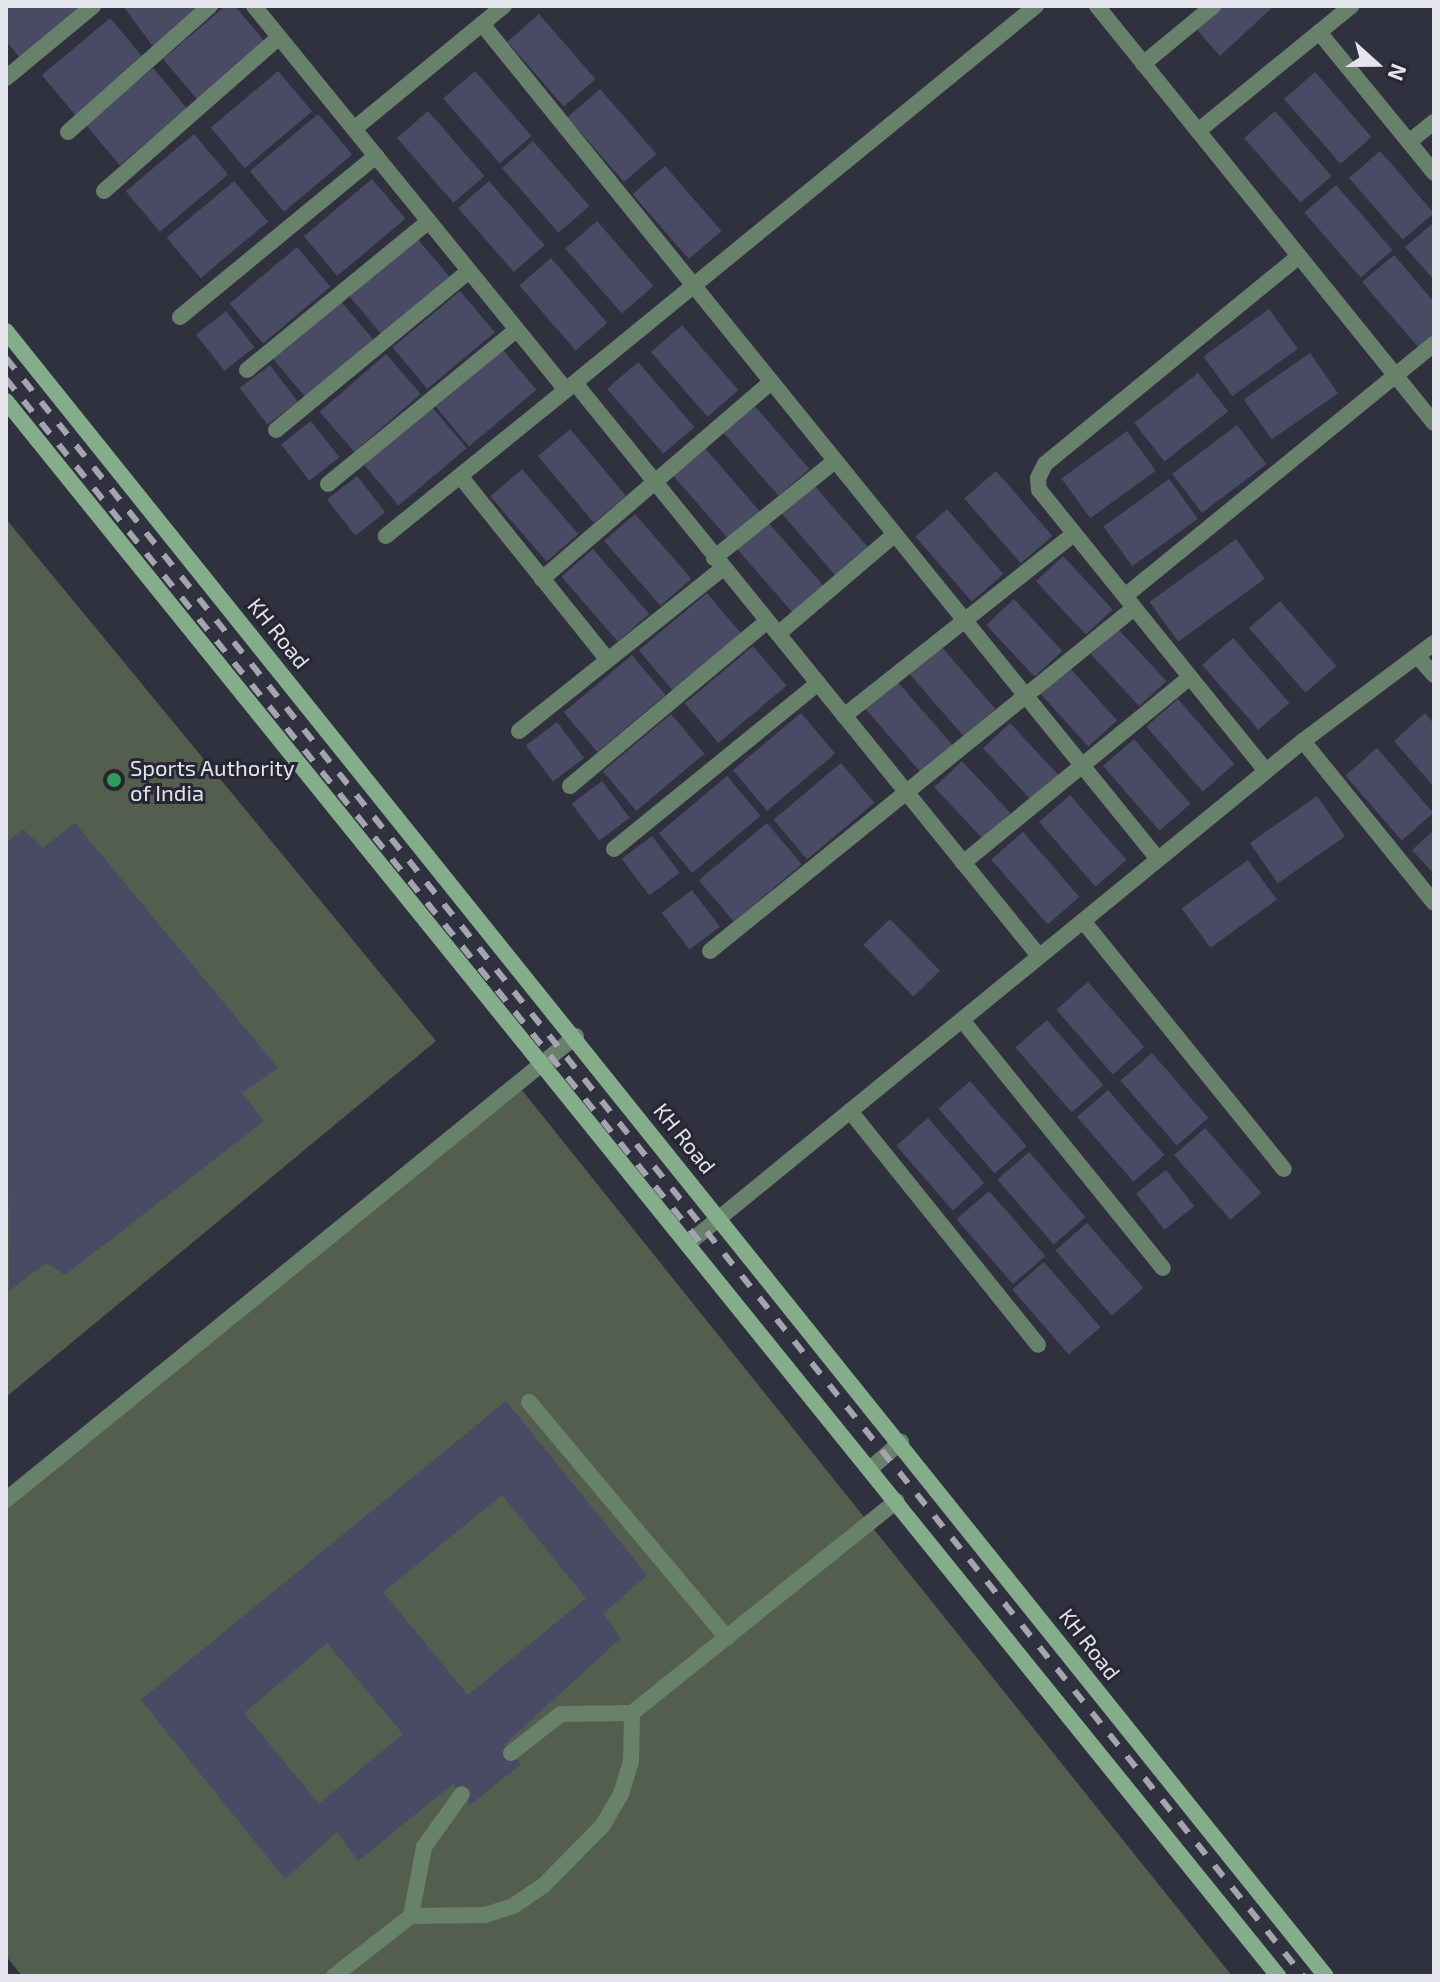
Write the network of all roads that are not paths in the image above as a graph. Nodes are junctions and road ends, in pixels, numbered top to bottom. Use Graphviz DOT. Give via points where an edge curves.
graph roads {
  1 [pos="93,6"];
  2 [pos="210,6"];
  3 [pos="254,6"];
  4 [pos="504,6"];
  5 [pos="1036,6"];
  6 [pos="1097,6"];
  7 [pos="1213,6"];
  8 [pos="1351,6"];
  9 [pos="482,24"];
  10 [pos="1319,32"];
  11 [pos="279,37"];
  12 [pos="1143,64"];
  13 [pos="6,78"];
  14 [pos="1434,122"];
  15 [pos="354,129"];
  16 [pos="1198,131"];
  17 [pos="68,132"];
  18 [pos="1409,142"];
  19 [pos="376,156"];
  20 [pos="1434,173"];
  21 [pos="104,191"];
  22 [pos="429,221"];
  23 [pos="1299,256"];
  24 [pos="469,271"];
  25 [pos="694,286"];
  26 [pos="180,317"];
  27 [pos="516,330"];
  28 [pos="6,331"];
  29 [pos="1434,344"];
  30 [pos="247,370"];
  31 [pos="1396,375"];
  32 [pos="771,382"];
  33 [pos="570,386"];
  34 [pos="6,401"];
  35 [pos="1434,423"];
  36 [pos="276,430"];
  37 [pos="835,461"];
  38 [pos="460,476"];
  39 [pos="656,483"];
  40 [pos="328,484"];
  41 [pos="1074,534"];
  42 [pos="894,535"];
  43 [pos="386,536"];
  44 [pos="718,564"];
  45 [pos="542,579"];
  46 [pos="1129,602"];
  47 [pos="961,619"];
  48 [pos="772,627"];
  49 [pos="1434,643"];
  50 [pos="1418,657"];
  51 [pos="607,659"];
  52 [pos="1434,675"];
  53 [pos="1190,677"];
  54 [pos="818,683"];
  55 [pos="1024,697"];
  56 [pos="844,716"];
  57 [pos="519,731"];
  58 [pos="1303,741"];
  59 [pos="1082,765"];
  60 [pos="1266,771"];
  61 [pos="570,786"];
  62 [pos="905,791"];
  63 [pos="614,849"];
  64 [pos="1158,859"];
  65 [pos="963,863"];
  66 [pos="1434,903"];
  67 [pos="1083,921"];
  68 [pos="710,951"];
  69 [pos="1039,956"];
  70 [pos="962,1020"];
  71 [pos="576,1036"];
  72 [pos="544,1063"];
  73 [pos="850,1111"];
  74 [pos="1284,1169"];
  75 [pos="720,1217"];
  76 [pos="690,1242"];
  77 [pos="1163,1268"];
  78 [pos="1038,1345"];
  79 [pos="529,1402"];
  80 [pos="901,1442"];
  81 [pos="871,1468"];
  82 [pos="6,1500"];
  83 [pos="897,1501"];
  84 [pos="727,1638"];
  85 [pos="632,1713"];
  86 [pos="511,1753"];
  87 [pos="462,1794"];
  88 [pos="411,1916"];
  89 [pos="334,1976"];
  90 [pos="1278,1976"];
  91 [pos="1326,1976"];
  1 -- 13 [label="street"];
  2 -- 17 [label="street"];
  3 -- 11 [label="street"];
  4 -- 9 [label="street"];
  5 -- 25 [label="street"];
  6 -- 12 [label="street"];
  7 -- 12 [label="street"];
  8 -- 10 [label="street"];
  9 -- 15 [label="street"];
  9 -- 25 [label="street"];
  10 -- 16 [label="street"];
  10 -- 18 [label="street"];
  11 -- 15 [label="street"];
  11 -- 21 [label="street"];
  12 -- 16 [label="street"];
  14 -- 18 [label="street"];
  15 -- 19 [label="street"];
  16 -- 23 [label="street"];
  18 -- 20 [label="street"];
  19 -- 22 [label="street"];
  19 -- 26 [label="street"];
  22 -- 24 [label="street"];
  22 -- 30 [label="street"];
  23 -- 31 [label="street"];
  23 -- 41 [label="street" via="1045,464 1039,490"];
  24 -- 27 [label="street"];
  24 -- 36 [label="street"];
  25 -- 32 [label="street"];
  25 -- 33 [label="street"];
  27 -- 33 [label="street"];
  27 -- 40 [label="street"];
  28 -- 71 [label="main road, KH Road"];
  29 -- 31 [label="street"];
  31 -- 35 [label="street"];
  31 -- 46 [label="street"];
  32 -- 37 [label="street"];
  32 -- 39 [label="street"];
  33 -- 38 [label="street"];
  33 -- 39 [label="street"];
  34 -- 72 [label="main road"];
  37 -- 42 [label="street"];
  37 -- 44 [label="street"];
  38 -- 43 [label="street"];
  38 -- 45 [label="street"];
  39 -- 44 [label="street"];
  39 -- 45 [label="street"];
  41 -- 46 [label="street"];
  41 -- 47 [label="street"];
  42 -- 47 [label="street"];
  42 -- 48 [label="street"];
  44 -- 48 [label="street"];
  44 -- 51 [label="street"];
  45 -- 51 [label="street"];
  46 -- 53 [label="street"];
  46 -- 55 [label="street"];
  47 -- 55 [label="street"];
  47 -- 56 [label="street"];
  48 -- 54 [label="street"];
  48 -- 61 [label="street"];
  49 -- 50 [label="street"];
  50 -- 52 [label="street"];
  50 -- 58 [label="street"];
  51 -- 57 [label="street"];
  53 -- 59 [label="street"];
  53 -- 60 [label="street"];
  54 -- 56 [label="street"];
  54 -- 63 [label="street"];
  55 -- 59 [label="street"];
  55 -- 62 [label="street"];
  56 -- 62 [label="street"];
  58 -- 60 [label="street"];
  58 -- 66 [label="street"];
  59 -- 64 [label="street"];
  59 -- 65 [label="street"];
  60 -- 64 [label="street"];
  62 -- 65 [label="street"];
  62 -- 68 [label="street"];
  64 -- 67 [label="street"];
  65 -- 69 [label="street"];
  67 -- 69 [label="street"];
  67 -- 74 [label="street"];
  69 -- 70 [label="street"];
  70 -- 73 [label="street"];
  70 -- 77 [label="street"];
  71 -- 72 [label="street"];
  71 -- 75 [label="main road, KH Road"];
  72 -- 76 [label="main road"];
  72 -- 82 [label="street"];
  73 -- 75 [label="street"];
  73 -- 78 [label="street"];
  75 -- 76 [label="street"];
  75 -- 80 [label="main road, KH Road"];
  76 -- 81 [label="main road"];
  79 -- 84 [label="street"];
  80 -- 81 [label="street"];
  80 -- 91 [label="main road, KH Road"];
  81 -- 83 [label="main road"];
  83 -- 84 [label="street"];
  83 -- 90 [label="main road"];
  84 -- 85 [label="street"];
  85 -- 86 [label="street" via="561,1714"];
  85 -- 88 [label="street" via="631,1762 621,1794 603,1825 553,1876 513,1906 485,1915"];
  87 -- 88 [label="street" via="424,1847"];
  88 -- 89 [label="street"];
}
